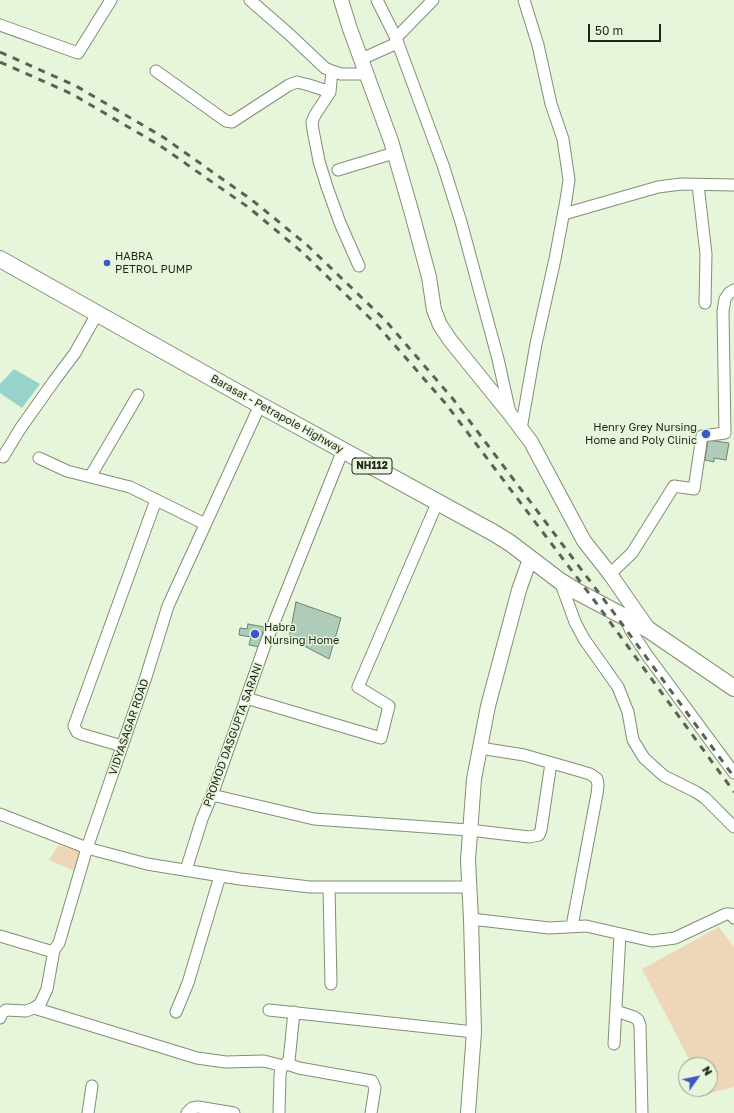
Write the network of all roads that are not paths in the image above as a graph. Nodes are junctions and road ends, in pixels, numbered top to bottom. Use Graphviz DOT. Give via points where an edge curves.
graph roads {
  1 [pos="111,0"];
  2 [pos="250,0"];
  3 [pos="341,0"];
  4 [pos="377,0"];
  5 [pos="433,0"];
  6 [pos="524,0"];
  7 [pos="0,25"];
  8 [pos="396,38"];
  9 [pos="366,57"];
  10 [pos="156,71"];
  11 [pos="332,71"];
  12 [pos="366,74"];
  13 [pos="330,92"];
  14 [pos="394,153"];
  15 [pos="338,170"];
  16 [pos="698,184"];
  17 [pos="734,185"];
  18 [pos="564,214"];
  19 [pos="0,259"];
  20 [pos="359,266"];
  21 [pos="734,290"];
  22 [pos="705,304"];
  23 [pos="97,314"];
  24 [pos="138,395"];
  25 [pos="260,405"];
  26 [pos="510,414"];
  27 [pos="521,429"];
  28 [pos="343,450"];
  29 [pos="3,458"];
  30 [pos="39,458"];
  31 [pos="90,477"];
  32 [pos="156,500"];
  33 [pos="438,501"];
  34 [pos="205,524"];
  35 [pos="530,559"];
  36 [pos="610,574"];
  37 [pos="560,581"];
  38 [pos="624,616"];
  39 [pos="649,630"];
  40 [pos="734,688"];
  41 [pos="246,698"];
  42 [pos="122,746"];
  43 [pos="480,748"];
  44 [pos="551,763"];
  45 [pos="734,773"];
  46 [pos="212,795"];
  47 [pos="0,814"];
  48 [pos="734,827"];
  49 [pos="469,830"];
  50 [pos="87,848"];
  51 [pos="186,870"];
  52 [pos="220,876"];
  53 [pos="329,887"];
  54 [pos="469,887"];
  55 [pos="734,918"];
  56 [pos="471,919"];
  57 [pos="572,926"];
  58 [pos="620,934"];
  59 [pos="0,936"];
  60 [pos="54,950"];
  61 [pos="331,984"];
  62 [pos="34,1008"];
  63 [pos="268,1010"];
  64 [pos="616,1011"];
  65 [pos="176,1012"];
  66 [pos="294,1012"];
  67 [pos="1,1014"];
  68 [pos="474,1032"];
  69 [pos="614,1044"];
  70 [pos="286,1063"];
  71 [pos="92,1086"];
  72 [pos="88,1113"];
  73 [pos="187,1113"];
  74 [pos="234,1113"];
  75 [pos="272,1113"];
  76 [pos="278,1113"];
  77 [pos="371,1113"];
  78 [pos="468,1113"];
  79 [pos="642,1113"];
  1 -- 7 [label="street" via="78,53"];
  2 -- 11 [label="street" via="325,68"];
  3 -- 12 [label="main road"];
  4 -- 8 [label="street"];
  5 -- 8 [label="street"];
  6 -- 18 [label="street" via="538,45 551,104 563,139 569,180"];
  8 -- 9 [label="street" via="395,44"];
  8 -- 26 [label="street" via="443,165 461,222"];
  10 -- 13 [label="street" via="226,121 232,122 297,82"];
  11 -- 12 [label="street" via="341,74"];
  11 -- 13 [label="street"];
  12 -- 14 [label="main road"];
  13 -- 20 [label="street" via="315,115 312,122 313,130 327,187"];
  14 -- 15 [label="street"];
  14 -- 26 [label="main road" via="429,277 438,320 450,340"];
  16 -- 17 [label="street"];
  16 -- 18 [label="street" via="658,188"];
  16 -- 22 [label="street" via="706,254"];
  18 -- 27 [label="street"];
  19 -- 23 [label="highway, Barasat - Petrapole Highway / NH112"];
  21 -- 36 [label="street" via="725,299 723,311 725,433 702,436 694,489 674,486 632,553"];
  23 -- 25 [label="highway, Barasat - Petrapole Highway / NH112"];
  23 -- 29 [label="street" via="75,353 20,429"];
  24 -- 31 [label="street"];
  25 -- 28 [label="highway, Barasat - Petrapole Highway / NH112"];
  25 -- 34 [label="street, VIDYASAGAR ROAD"];
  26 -- 27 [label="main road"];
  27 -- 36 [label="main road" via="531,442 584,541"];
  28 -- 33 [label="highway, Barasat - Petrapole Highway / NH112"];
  28 -- 41 [label="street, PROMOD DASGUPTA SARANI"];
  30 -- 31 [label="street" via="61,469"];
  31 -- 32 [label="street" via="130,487"];
  32 -- 34 [label="street"];
  32 -- 42 [label="street" via="74,726 81,734"];
  33 -- 35 [label="highway, Barasat - Petrapole Highway / NH112" via="504,540"];
  33 -- 41 [label="street" via="358,687 389,706 381,738"];
  34 -- 42 [label="street, VIDYASAGAR ROAD" via="168,606"];
  35 -- 37 [label="highway, Barasat - Petrapole Highway / NH112"];
  35 -- 43 [label="main road" via="519,590"];
  36 -- 39 [label="main road"];
  37 -- 38 [label="highway, Barasat - Petrapole Highway / NH112"];
  37 -- 48 [label="street" via="584,639 618,687 628,712 633,740 644,758 664,776 700,795"];
  38 -- 39 [label="highway, Barasat - Petrapole Highway / NH112"];
  38 -- 45 [label="street" via="647,655"];
  39 -- 40 [label="highway, Barasat - Petrapole Highway / NH112"];
  41 -- 46 [label="street, PROMOD DASGUPTA SARANI"];
  42 -- 50 [label="street, VIDYASAGAR ROAD"];
  43 -- 44 [label="street" via="524,755"];
  43 -- 49 [label="main road"];
  44 -- 49 [label="street" via="539,834 529,837"];
  44 -- 57 [label="street" via="590,774 597,779 598,785"];
  46 -- 49 [label="street" via="314,819"];
  46 -- 51 [label="street, PROMOD DASGUPTA SARANI"];
  47 -- 50 [label="street"];
  49 -- 54 [label="main road"];
  50 -- 51 [label="street" via="147,864"];
  50 -- 60 [label="street, VIDYASAGAR ROAD" via="59,943"];
  51 -- 52 [label="street"];
  52 -- 53 [label="street"];
  52 -- 65 [label="street" via="188,983"];
  53 -- 54 [label="street"];
  53 -- 61 [label="street"];
  54 -- 56 [label="main road"];
  55 -- 58 [label="street" via="731,914 726,914 666,940 652,941"];
  56 -- 57 [label="street" via="549,928"];
  56 -- 68 [label="main road"];
  57 -- 58 [label="street" via="586,926"];
  58 -- 64 [label="street"];
  59 -- 60 [label="street"];
  60 -- 62 [label="street, VIDYASAGAR ROAD" via="47,989 40,1004"];
  62 -- 67 [label="street" via="26,1011 6,1010"];
  62 -- 70 [label="street" via="197,1058 226,1062"];
  63 -- 66 [label="street"];
  64 -- 69 [label="street"];
  64 -- 79 [label="street" via="634,1016 640,1025"];
  66 -- 68 [label="street"];
  66 -- 70 [label="street"];
  68 -- 78 [label="main road"];
  70 -- 76 [label="street" via="280,1075"];
  70 -- 77 [label="street" via="372,1081 375,1088"];
  71 -- 72 [label="street"];
  73 -- 74 [label="street" via="198,1107"];
  75 -- 76 [label="street"];
}
